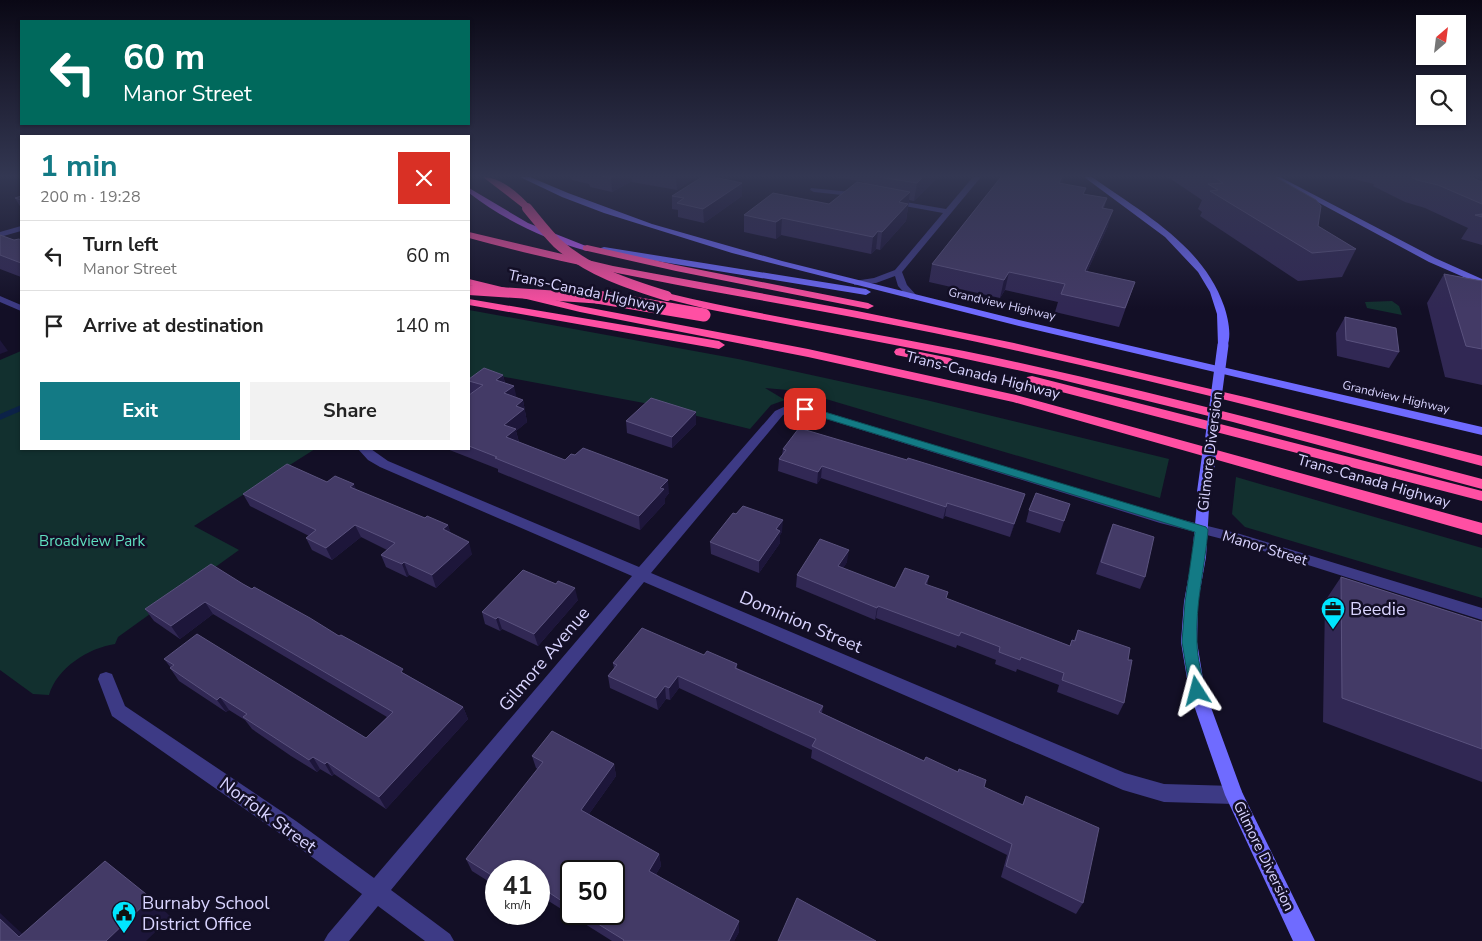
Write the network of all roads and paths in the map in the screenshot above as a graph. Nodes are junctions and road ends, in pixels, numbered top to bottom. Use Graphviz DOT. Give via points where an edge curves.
graph roads {
  1 [pos="515,221"];
  2 [pos="538,221"];
  3 [pos="633,221"];
  4 [pos="941,221"];
  5 [pos="1147,221"];
  6 [pos="1358,221"];
  7 [pos="20,228"];
  8 [pos="0,235"];
  9 [pos="470,235"];
  10 [pos="587,248"];
  11 [pos="898,272"];
  12 [pos="470,282"];
  13 [pos="1482,282"];
  14 [pos="857,283"];
  15 [pos="470,290"];
  16 [pos="913,297"];
  17 [pos="0,299"];
  18 [pos="470,302"];
  19 [pos="20,308"];
  20 [pos="1008,320"];
  21 [pos="808,353"];
  22 [pos="1143,377"];
  23 [pos="788,408"];
  24 [pos="1482,431"];
  25 [pos="365,450"];
  26 [pos="1482,461"];
  27 [pos="1482,484"];
  28 [pos="1482,496"];
  29 [pos="1482,529"];
  30 [pos="1202,530"];
  31 [pos="643,574"];
  32 [pos="1482,614"];
  33 [pos="106,679"];
  34 [pos="1234,794"];
  35 [pos="376,892"];
  36 [pos="335,941"];
  37 [pos="443,941"];
  38 [pos="1304,941"];
  1 -- 10 [label="main road"];
  2 -- 27 [label="highway, bridge" via="560,246 576,258 612,278 667,296 1081,380"];
  3 -- 14 [label="main road, Grandview Highway"];
  4 -- 11 [label="street"];
  5 -- 30 [label="main road, Gilmore Diversion, bridge" via="1201,268 1223,314 1223,345"];
  6 -- 13 [label="main road"];
  7 -- 8 [label="street"];
  9 -- 22 [label="highway, Trans-Canada Highway" via="590,266 857,314"];
  10 -- 20 [label="main road" via="779,277"];
  10 -- 22 [label="highway" via="877,308"];
  11 -- 14 [label="street"];
  11 -- 16 [label="street" via="903,286"];
  12 -- 21 [label="highway, Trans-Canada Highway" via="580,309"];
  14 -- 16 [label="main road, Grandview Highway"];
  15 -- 28 [label="highway, bridge" via="595,297 1015,376"];
  16 -- 20 [label="main road, Grandview Highway"];
  17 -- 19 [label="street"];
  18 -- 21 [label="highway" via="709,344"];
  20 -- 24 [label="main road, Grandview Highway"];
  21 -- 29 [label="highway, Trans-Canada Highway" via="1016,400"];
  22 -- 26 [label="highway, Trans-Canada Highway"];
  23 -- 30 [label="street, Manor Street" via="805,409"];
  23 -- 31 [label="street, Gilmore Avenue" via="779,413"];
  25 -- 31 [label="street, Dominion Street" via="384,464"];
  30 -- 32 [label="street, Manor Street"];
  30 -- 34 [label="main road, Gilmore Diversion" via="1191,602 1190,642 1197,691"];
  31 -- 34 [label="street, Dominion Street" via="1138,787 1164,793"];
  31 -- 35 [label="street, Gilmore Avenue"];
  33 -- 35 [label="street, Norfolk Street" via="118,710"];
  34 -- 38 [label="main road, Gilmore Diversion"];
  35 -- 36 [label="street, Gilmore Avenue"];
  35 -- 37 [label="street, Norfolk Street"];
}
